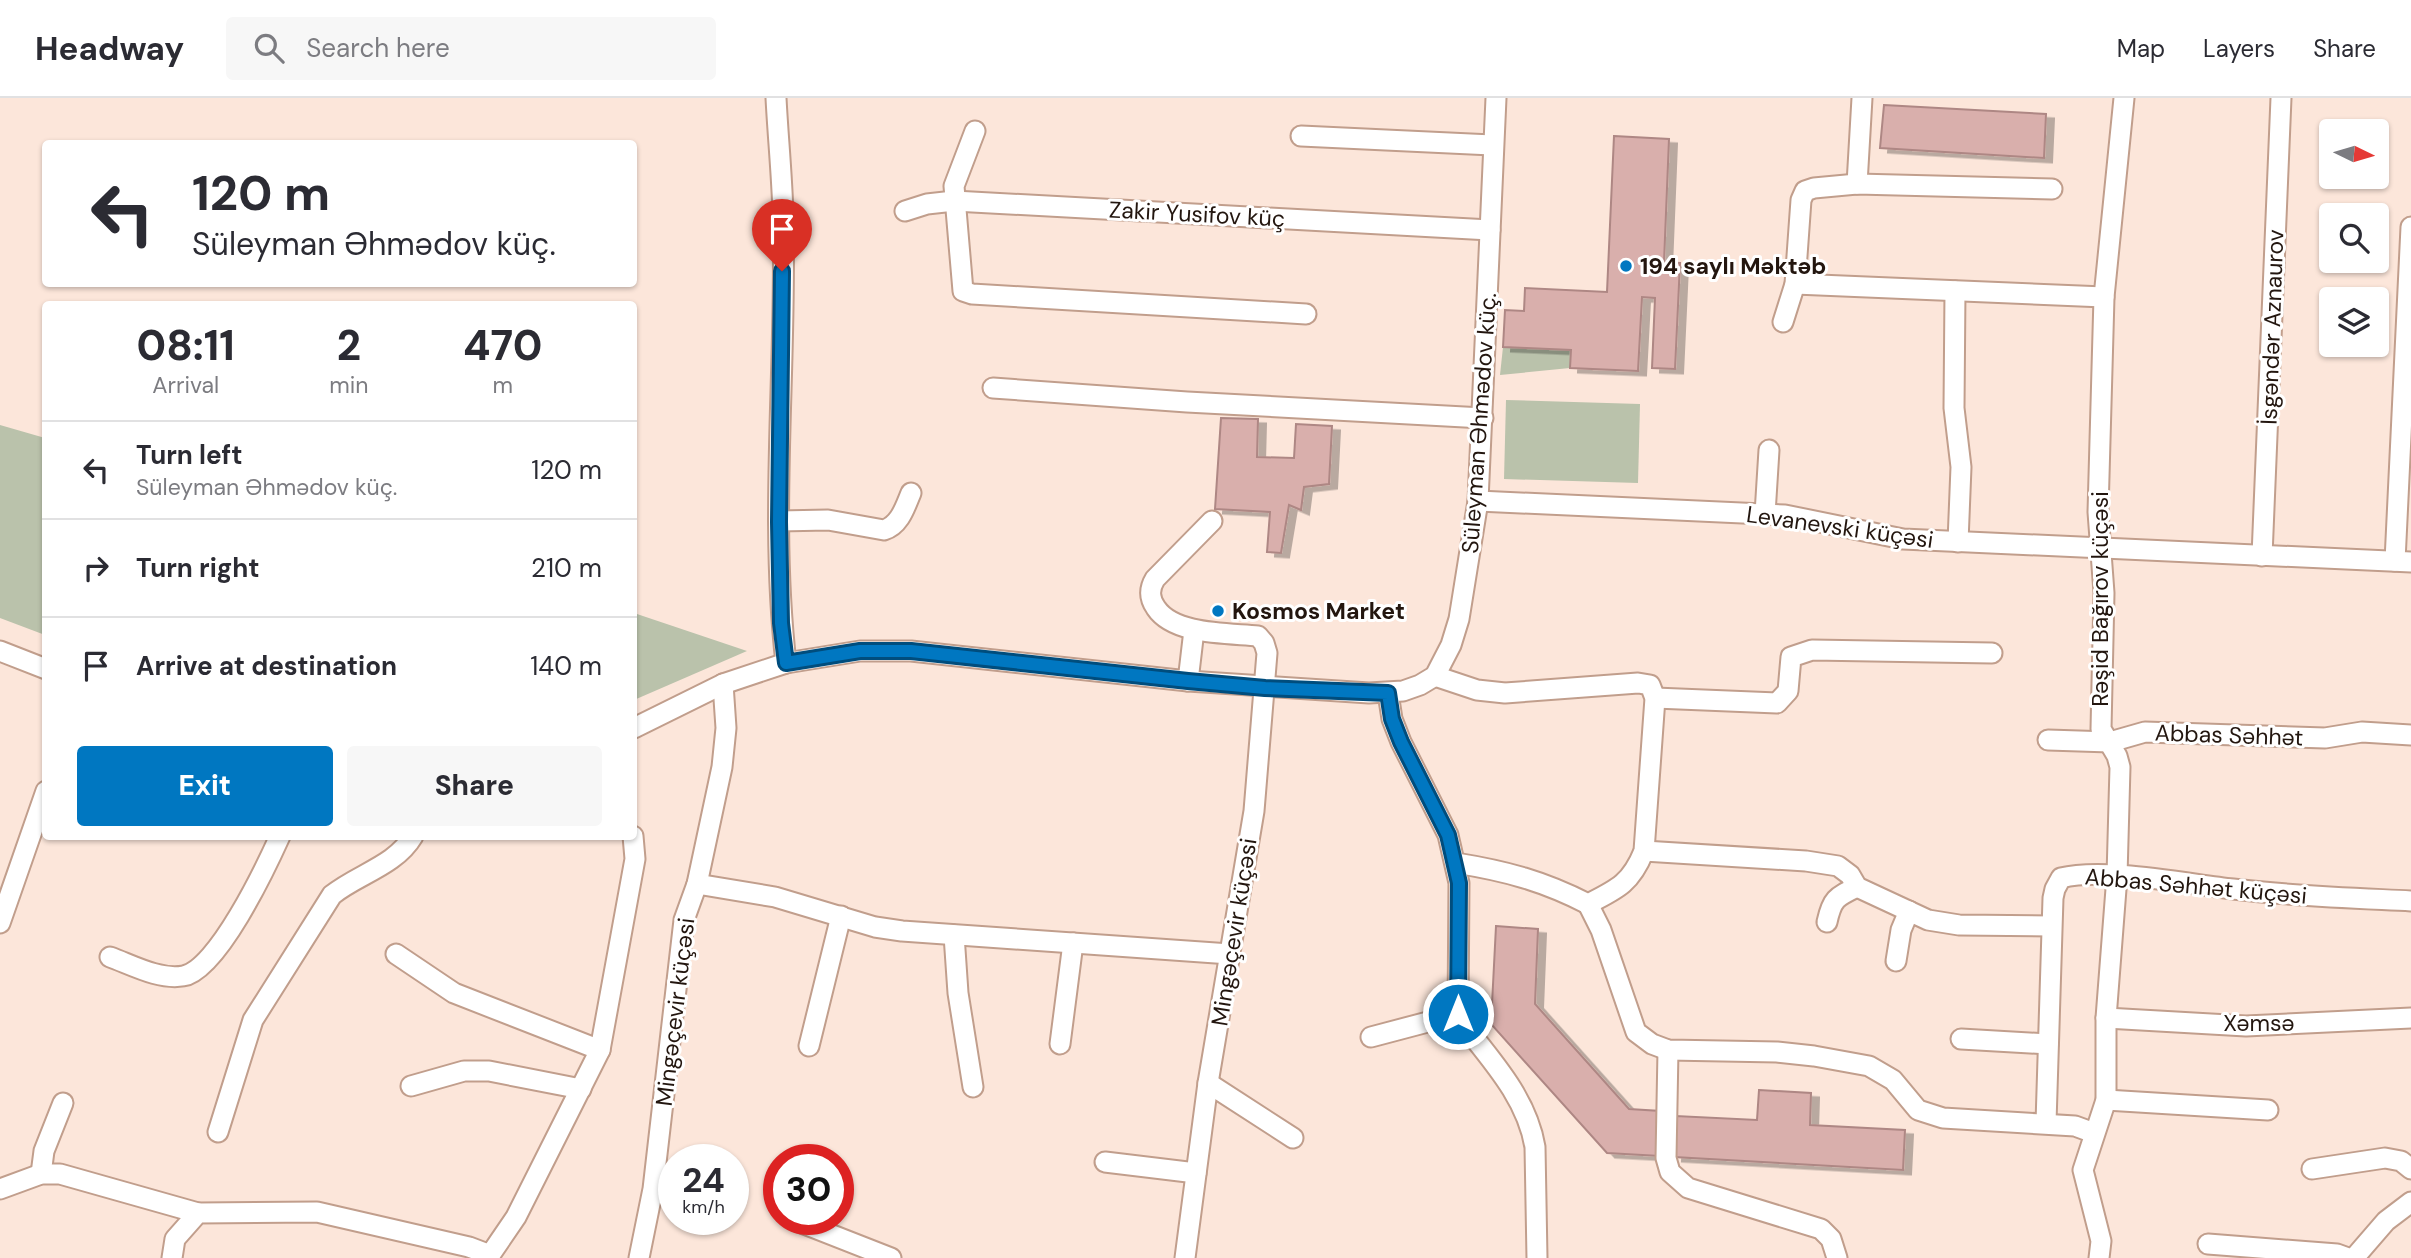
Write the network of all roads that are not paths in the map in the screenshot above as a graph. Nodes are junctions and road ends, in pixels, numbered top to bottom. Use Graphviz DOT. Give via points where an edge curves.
graph roads {
  1 [pos="776,98"];
  2 [pos="1496,98"];
  3 [pos="1862,98"];
  4 [pos="2124,98"];
  5 [pos="2281,98"];
  6 [pos="975,131"];
  7 [pos="1301,136"];
  8 [pos="1492,145"];
  9 [pos="1857,184"];
  10 [pos="2052,189"];
  11 [pos="954,201"];
  12 [pos="905,211"];
  13 [pos="2411,227"];
  14 [pos="1490,230"];
  15 [pos="1795,284"];
  16 [pos="1955,290"];
  17 [pos="2104,297"];
  18 [pos="1306,314"];
  19 [pos="1783,321"];
  20 [pos="993,388"];
  21 [pos="1483,418"];
  22 [pos="1769,450"];
  23 [pos="911,493"];
  24 [pos="1478,501"];
  25 [pos="1765,514"];
  26 [pos="1212,521"];
  27 [pos="779,522"];
  28 [pos="1958,542"];
  29 [pos="2101,549"];
  30 [pos="2262,555"];
  31 [pos="2403,561"];
  32 [pos="1194,630"];
  33 [pos="0,652"];
  34 [pos="1992,653"];
  35 [pos="786,663"];
  36 [pos="42,668"];
  37 [pos="1435,676"];
  38 [pos="1188,681"];
  39 [pos="723,684"];
  40 [pos="1265,688"];
  41 [pos="1388,693"];
  42 [pos="1655,698"];
  43 [pos="637,727"];
  44 [pos="2411,735"];
  45 [pos="2048,740"];
  46 [pos="2110,742"];
  47 [pos="42,802"];
  48 [pos="278,840"];
  49 [pos="410,840"];
  50 [pos="633,840"];
  51 [pos="1644,851"];
  52 [pos="1456,863"];
  53 [pos="2117,876"];
  54 [pos="697,884"];
  55 [pos="1857,887"];
  56 [pos="2411,901"];
  57 [pos="1588,904"];
  58 [pos="1909,911"];
  59 [pos="841,916"];
  60 [pos="1827,922"];
  61 [pos="0,923"];
  62 [pos="2051,926"];
  63 [pos="954,935"];
  64 [pos="1073,943"];
  65 [pos="396,954"];
  66 [pos="1230,954"];
  67 [pos="110,957"];
  68 [pos="1896,961"];
  69 [pos="1458,1014"];
  70 [pos="2106,1017"];
  71 [pos="2411,1018"];
  72 [pos="1371,1037"];
  73 [pos="1961,1038"];
  74 [pos="1060,1044"];
  75 [pos="2048,1044"];
  76 [pos="809,1046"];
  77 [pos="600,1050"];
  78 [pos="1668,1050"];
  79 [pos="1208,1083"];
  80 [pos="411,1086"];
  81 [pos="973,1087"];
  82 [pos="581,1089"];
  83 [pos="2106,1100"];
  84 [pos="62,1103"];
  85 [pos="2269,1110"];
  86 [pos="2046,1123"];
  87 [pos="218,1132"];
  88 [pos="2094,1133"];
  89 [pos="1293,1138"];
  90 [pos="1105,1162"];
  91 [pos="2312,1169"];
  92 [pos="2411,1169"];
  93 [pos="1196,1173"];
  94 [pos="41,1174"];
  95 [pos="0,1189"];
  96 [pos="2411,1202"];
  97 [pos="198,1213"];
  98 [pos="832,1235"];
  99 [pos="2208,1244"];
  100 [pos="489,1257"];
  101 [pos="172,1258"];
  102 [pos="639,1258"];
  103 [pos="891,1258"];
  104 [pos="1185,1258"];
  105 [pos="1537,1258"];
  106 [pos="1837,1258"];
  107 [pos="2099,1258"];
  108 [pos="2348,1258"];
  109 [pos="2354,1258"];
  1 -- 27 [label="street" via="783,215"];
  2 -- 8 [label="street, Süleyman Əhmədov küç."];
  3 -- 9 [label="street"];
  4 -- 17 [label="street, Rəşid Bağırov küçəsi"];
  5 -- 30 [label="street, İsgəndər Aznaurov"];
  6 -- 11 [label="street" via="954,186"];
  7 -- 8 [label="street"];
  8 -- 14 [label="street, Süleyman Əhmədov küç."];
  9 -- 10 [label="street"];
  9 -- 15 [label="street" via="1805,191"];
  11 -- 12 [label="street, Zakir Yusifov küç"];
  11 -- 14 [label="street, Zakir Yusifov küç"];
  11 -- 18 [label="street" via="963,291 972,294"];
  13 -- 31 [label="street"];
  14 -- 21 [label="street, Süleyman Əhmədov küç."];
  15 -- 16 [label="street"];
  15 -- 19 [label="street"];
  16 -- 17 [label="street"];
  16 -- 28 [label="street" via="1954,408 1961,467"];
  17 -- 29 [label="street, Rəşid Bağırov küçəsi"];
  20 -- 21 [label="street"];
  21 -- 24 [label="street, Süleyman Əhmədov küç."];
  22 -- 25 [label="street"];
  23 -- 27 [label="street" via="898,520 884,530 828,520"];
  24 -- 25 [label="street, Levanevski küçəsi"];
  24 -- 37 [label="street, Süleyman Əhmədov küç." via="1459,619"];
  25 -- 28 [label="street, Levanevski küçəsi" via="1903,539"];
  26 -- 32 [label="street" via="1150,587 1161,616"];
  27 -- 35 [label="street"];
  28 -- 29 [label="street, Levanevski küçəsi"];
  29 -- 30 [label="street, Levanevski küçəsi"];
  29 -- 46 [label="street, Rəşid Bağırov küçəsi" via="2100,715 2101,729"];
  30 -- 31 [label="street, Levanevski küçəsi"];
  32 -- 38 [label="street"];
  32 -- 40 [label="street, Mingəçevir küçəsi" via="1258,636 1267,653"];
  33 -- 36 [label="street"];
  34 -- 42 [label="street" via="1812,650 1791,657 1788,691 1777,703"];
  35 -- 38 [label="street" via="860,651 911,651"];
  35 -- 39 [label="street"];
  37 -- 41 [label="street"];
  37 -- 42 [label="street" via="1477,690 1505,693 1638,683 1650,685"];
  38 -- 40 [label="street"];
  39 -- 43 [label="street"];
  39 -- 54 [label="street, Mingəçevir küçəsi" via="726,728 722,767"];
  40 -- 41 [label="street"];
  40 -- 66 [label="street, Mingəçevir küçəsi" via="1254,811"];
  41 -- 52 [label="street" via="1401,742 1448,835"];
  42 -- 51 [label="street"];
  44 -- 46 [label="street, Abbas Səhhət" via="2362,732 2325,738 2145,732"];
  45 -- 46 [label="street, Abbas Səhhət"];
  46 -- 53 [label="street, Rəşid Bağırov küçəsi" via="2120,766"];
  47 -- 61 [label="street"];
  48 -- 67 [label="street" via="243,909 192,974 160,975"];
  49 -- 87 [label="street" via="396,857 332,895 253,1020"];
  50 -- 77 [label="street" via="635,859"];
  51 -- 55 [label="street" via="1839,866"];
  51 -- 57 [label="street" via="1625,883"];
  52 -- 57 [label="street" via="1542,883"];
  52 -- 69 [label="street"];
  53 -- 56 [label="street, Abbas Səhhət küçəsi" via="2291,895"];
  53 -- 62 [label="street, Abbas Səhhət küçəsi" via="2061,878"];
  53 -- 70 [label="street, Rəşid Bağırov küçəsi"];
  54 -- 59 [label="street" via="775,897"];
  54 -- 102 [label="street, Mingəçevir küçəsi" via="684,919 653,1189"];
  55 -- 58 [label="street"];
  55 -- 60 [label="street" via="1836,897"];
  57 -- 78 [label="street" via="1636,1032"];
  58 -- 62 [label="street" via="1928,920 1959,925"];
  58 -- 68 [label="street"];
  59 -- 63 [label="street" via="889,929"];
  59 -- 76 [label="street"];
  62 -- 75 [label="street, Abbas Səhhət küçəsi"];
  63 -- 64 [label="street"];
  63 -- 81 [label="street"];
  64 -- 66 [label="street"];
  64 -- 74 [label="street"];
  65 -- 77 [label="street" via="454,993"];
  66 -- 79 [label="street, Mingəçevir küçəsi"];
  69 -- 72 [label="street"];
  69 -- 105 [label="street" via="1504,1076 1533,1132"];
  70 -- 71 [label="street, Xəmsə" via="2246,1026"];
  70 -- 83 [label="street, Rəşid Bağırov küçəsi"];
  73 -- 75 [label="street"];
  75 -- 86 [label="street, Abbas Səhhət küçəsi"];
  77 -- 82 [label="street"];
  78 -- 86 [label="street" via="1777,1052 1869,1066 1893,1080 1918,1110 1929,1114"];
  78 -- 106 [label="street" via="1666,1158 1670,1172 1688,1188 1821,1229 1831,1238"];
  79 -- 89 [label="street"];
  79 -- 93 [label="street, Mingəçevir küçəsi"];
  80 -- 82 [label="street" via="464,1072 489,1071"];
  82 -- 100 [label="street" via="516,1217"];
  83 -- 85 [label="street"];
  83 -- 88 [label="street, Rəşid Bağırov küçəsi"];
  84 -- 94 [label="street" via="44,1150"];
  86 -- 88 [label="street"];
  88 -- 107 [label="street, Rəşid Bağırov küçəsi" via="2083,1170 2101,1241"];
  90 -- 93 [label="street"];
  91 -- 92 [label="street" via="2385,1158 2402,1161"];
  93 -- 104 [label="street, Mingəçevir küçəsi"];
  94 -- 95 [label="street"];
  94 -- 97 [label="street" via="60,1174"];
  96 -- 109 [label="street" via="2386,1221"];
  97 -- 100 [label="street" via="317,1212 469,1247"];
  97 -- 101 [label="street" via="176,1238"];
  98 -- 103 [label="street"];
  99 -- 108 [label="street"];
}
